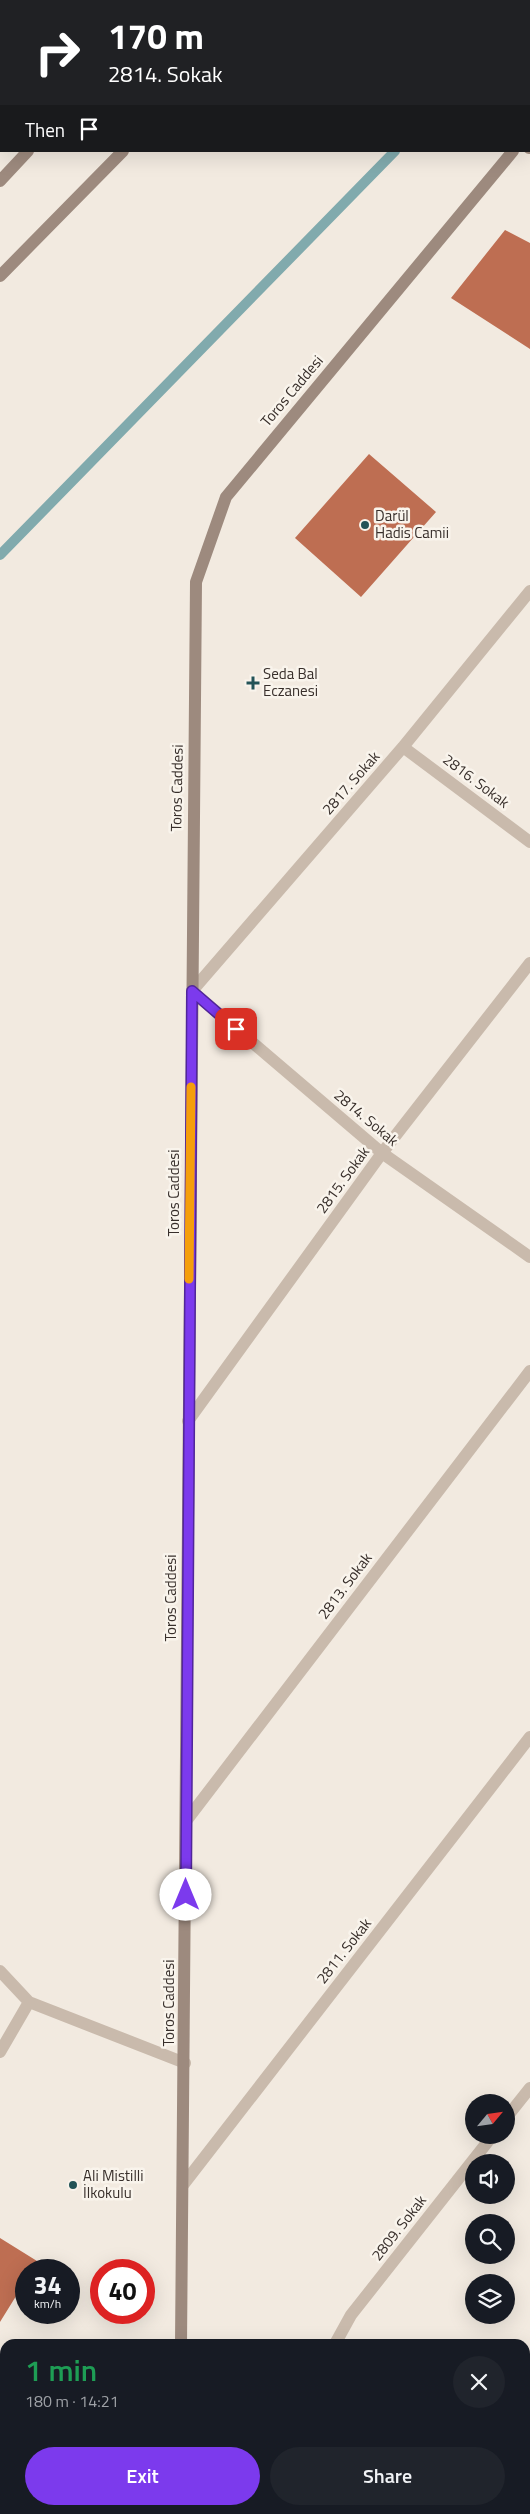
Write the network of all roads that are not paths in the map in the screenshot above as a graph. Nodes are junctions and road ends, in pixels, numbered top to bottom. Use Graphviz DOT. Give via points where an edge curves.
graph roads {
  1 [pos="27,152"];
  2 [pos="121,152"];
  3 [pos="512,152"];
  4 [pos="0,180"];
  5 [pos="0,276"];
  6 [pos="530,591"];
  7 [pos="403,747"];
  8 [pos="530,842"];
  9 [pos="530,963"];
  10 [pos="192,991"];
  11 [pos="382,1153"];
  12 [pos="530,1257"];
  13 [pos="530,1371"];
  14 [pos="188,1421"];
  15 [pos="530,1737"];
  16 [pos="186,1821"];
  17 [pos="0,1971"];
  18 [pos="29,2002"];
  19 [pos="0,2052"];
  20 [pos="185,2063"];
  21 [pos="530,2088"];
  22 [pos="515,2107"];
  23 [pos="486,2144"];
  24 [pos="183,2185"];
  25 [pos="181,2339"];
  26 [pos="338,2339"];
  1 -- 4 [label="street"];
  2 -- 5 [label="street"];
  3 -- 10 [label="street, Toros Caddesi" via="226,497 196,582"];
  6 -- 7 [label="street, 2817. Sokak"];
  7 -- 8 [label="street, 2816. Sokak"];
  7 -- 10 [label="street, 2817. Sokak"];
  9 -- 11 [label="street, 2815. Sokak"];
  10 -- 11 [label="street, 2814. Sokak"];
  10 -- 14 [label="street, Toros Caddesi"];
  11 -- 12 [label="street, 2814. Sokak"];
  11 -- 14 [label="street, 2815. Sokak"];
  13 -- 16 [label="street, 2813. Sokak"];
  14 -- 16 [label="street, Toros Caddesi"];
  15 -- 24 [label="street, 2811. Sokak"];
  16 -- 20 [label="street, Toros Caddesi"];
  17 -- 18 [label="street"];
  18 -- 19 [label="street"];
  18 -- 20 [label="street"];
  20 -- 24 [label="street, Toros Caddesi"];
  21 -- 22 [label="street"];
  23 -- 26 [label="street, 2809. Sokak" via="351,2315"];
  24 -- 25 [label="street, Toros Caddesi"];
}
